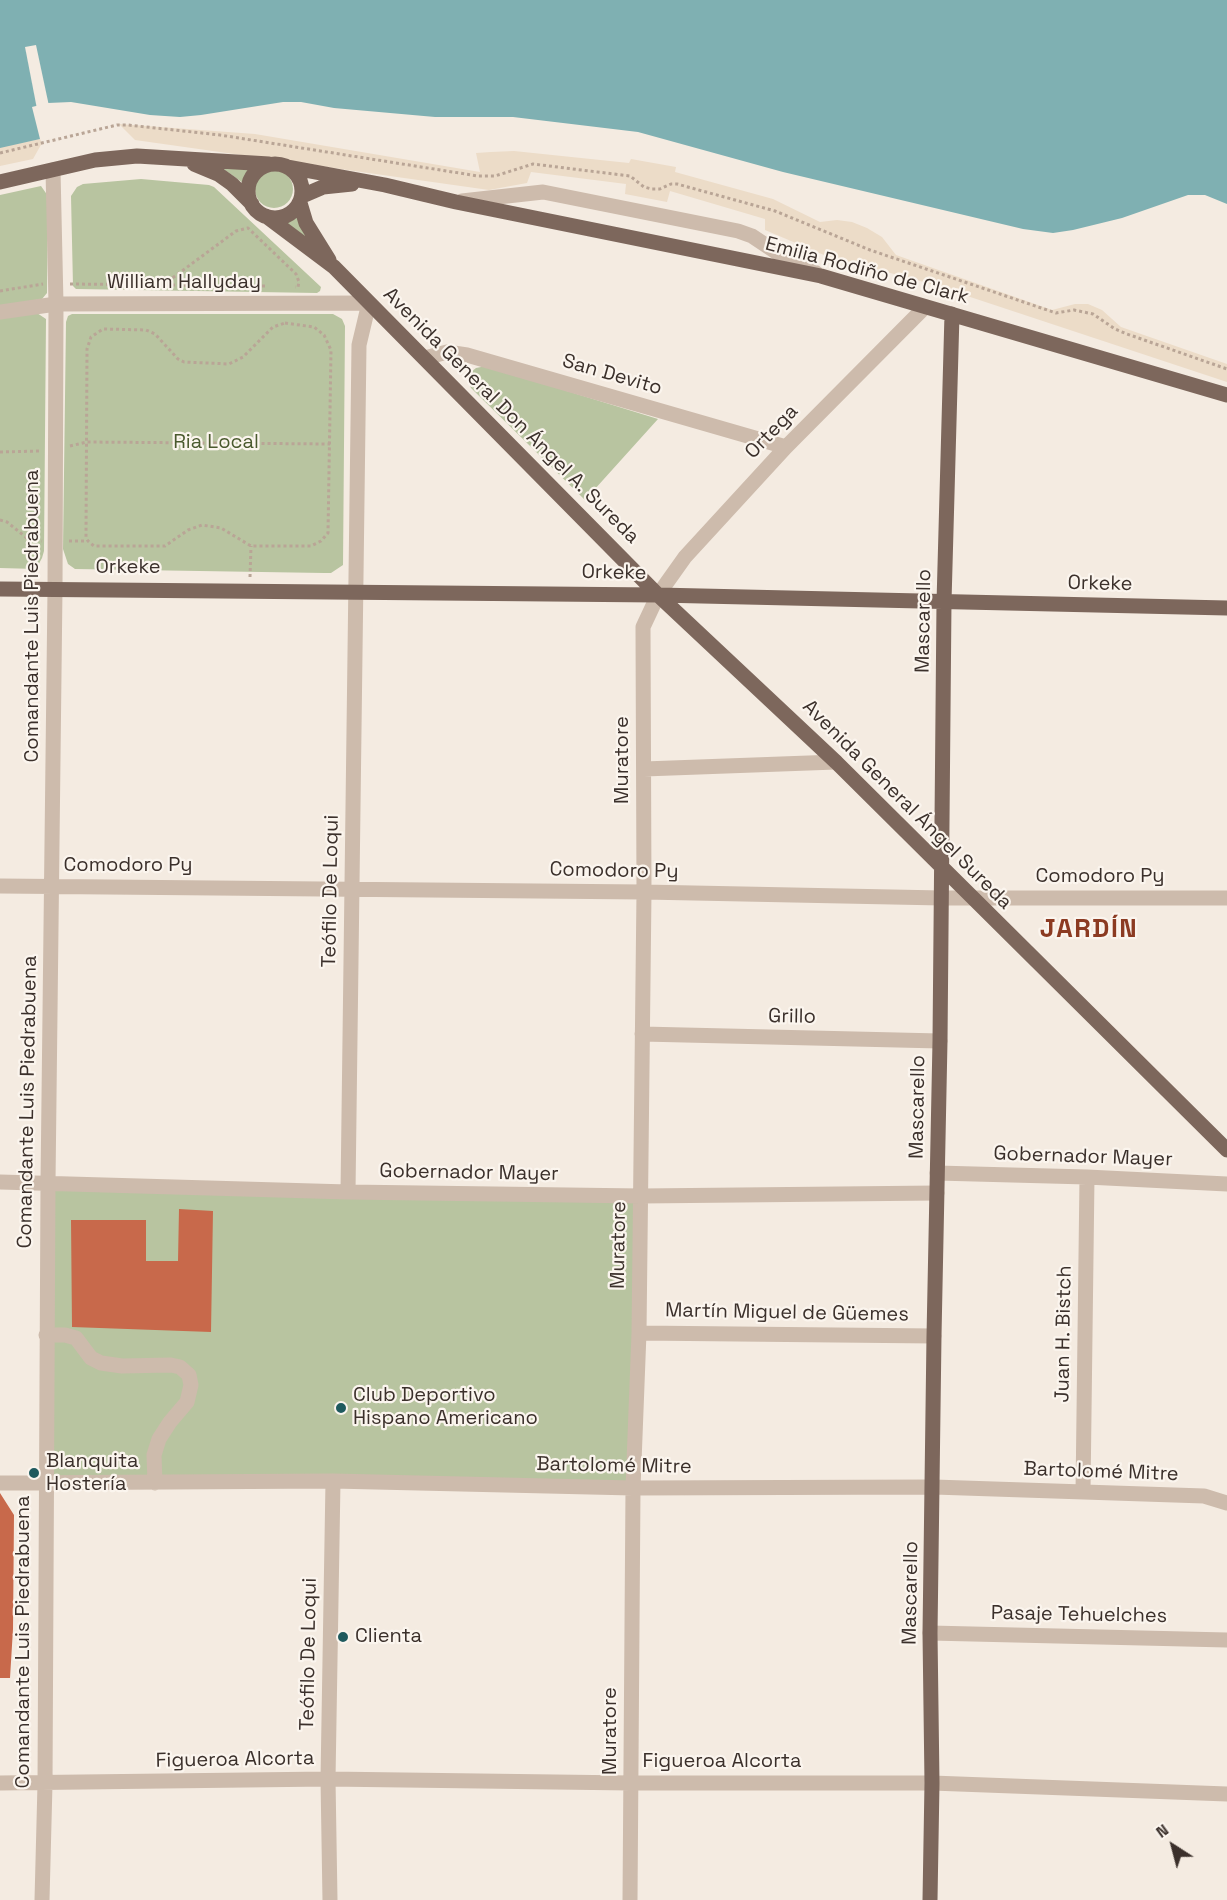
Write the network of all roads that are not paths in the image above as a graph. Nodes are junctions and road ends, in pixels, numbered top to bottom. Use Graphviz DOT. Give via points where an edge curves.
graph roads {
  1 [pos="171,157"];
  2 [pos="269,164"];
  3 [pos="288,167"];
  4 [pos="53,170"];
  5 [pos="0,182"];
  6 [pos="385,185"];
  7 [pos="301,199"];
  8 [pos="456,202"];
  9 [pos="252,204"];
  10 [pos="266,216"];
  11 [pos="334,267"];
  12 [pos="821,276"];
  13 [pos="369,303"];
  14 [pos="56,304"];
  15 [pos="926,307"];
  16 [pos="0,312"];
  17 [pos="952,314"];
  18 [pos="425,358"];
  19 [pos="1227,395"];
  20 [pos="786,447"];
  21 [pos="0,589"];
  22 [pos="55,589"];
  23 [pos="355,591"];
  24 [pos="658,595"];
  25 [pos="944,602"];
  26 [pos="1227,608"];
  27 [pos="836,762"];
  28 [pos="644,769"];
  29 [pos="942,868"];
  30 [pos="0,886"];
  31 [pos="52,887"];
  32 [pos="353,889"];
  33 [pos="644,892"];
  34 [pos="942,898"];
  35 [pos="971,898"];
  36 [pos="1227,898"];
  37 [pos="642,1035"];
  38 [pos="940,1041"];
  39 [pos="1227,1150"];
  40 [pos="937,1173"];
  41 [pos="1087,1177"];
  42 [pos="0,1182"];
  43 [pos="48,1182"];
  44 [pos="1227,1184"];
  45 [pos="348,1192"];
  46 [pos="937,1193"];
  47 [pos="641,1196"];
  48 [pos="639,1333"];
  49 [pos="46,1335"];
  50 [pos="934,1336"];
  51 [pos="333,1481"];
  52 [pos="0,1483"];
  53 [pos="155,1483"];
  54 [pos="45,1484"];
  55 [pos="934,1487"];
  56 [pos="633,1488"];
  57 [pos="1083,1492"];
  58 [pos="1227,1503"];
  59 [pos="930,1633"];
  60 [pos="1227,1640"];
  61 [pos="328,1779"];
  62 [pos="0,1783"];
  63 [pos="632,1783"];
  64 [pos="932,1783"];
  65 [pos="45,1784"];
  66 [pos="1227,1794"];
  67 [pos="42,1900"];
  68 [pos="330,1900"];
  69 [pos="630,1900"];
  70 [pos="930,1900"];
  1 -- 2 [label="main road"];
  1 -- 4 [label="main road" via="95,160"];
  1 -- 9 [label="main road" via="218,174"];
  2 -- 3 [label="main road"];
  2 -- 9 [label="main road" via="251,180"];
  3 -- 6 [label="main road, Emilia Rodiño de Clark"];
  3 -- 7 [label="main road" via="300,181"];
  4 -- 5 [label="main road"];
  4 -- 14 [label="street, Comandante Luis Piedrabuena" via="51,284"];
  6 -- 7 [label="main road, Emilia Rodiño de Clark" via="323,187"];
  6 -- 8 [label="main road, Emilia Rodiño de Clark"];
  7 -- 10 [label="main road" via="289,214"];
  7 -- 11 [label="main road, Avenida General Don Ángel A. Sureda" via="306,223"];
  8 -- 12 [label="main road, Emilia Rodiño de Clark"];
  8 -- 12 [label="street" via="543,192 738,231"];
  9 -- 10 [label="main road"];
  10 -- 11 [label="main road, Avenida General Don Ángel A. Sureda"];
  11 -- 13 [label="main road, Avenida General Don Ángel A. Sureda"];
  12 -- 15 [label="main road, Emilia Rodiño de Clark"];
  13 -- 14 [label="street, William Hallyday"];
  13 -- 18 [label="main road, Avenida General Don Ángel A. Sureda"];
  13 -- 23 [label="street, Teófilo De Loqui" via="359,345"];
  14 -- 16 [label="street, William Hallyday"];
  14 -- 22 [label="street, Comandante Luis Piedrabuena"];
  15 -- 17 [label="main road, Emilia Rodiño de Clark"];
  15 -- 20 [label="street, Ortega"];
  17 -- 19 [label="main road, Emilia Rodiño de Clark"];
  17 -- 25 [label="main road, Mascarello"];
  18 -- 20 [label="street, San Devito" via="447,352 467,355"];
  18 -- 24 [label="main road, Avenida General Don Ángel A. Sureda"];
  20 -- 24 [label="street, Ortega" via="685,557"];
  21 -- 22 [label="main road, Orkeke"];
  22 -- 23 [label="main road, Orkeke"];
  22 -- 31 [label="street, Comandante Luis Piedrabuena"];
  23 -- 24 [label="main road, Orkeke"];
  23 -- 32 [label="street, Teófilo De Loqui"];
  24 -- 25 [label="main road, Orkeke"];
  24 -- 27 [label="main road, Avenida General Ángel Sureda"];
  24 -- 28 [label="street, Muratore" via="643,627"];
  25 -- 26 [label="main road, Orkeke"];
  25 -- 29 [label="main road, Mascarello"];
  27 -- 28 [label="street"];
  27 -- 29 [label="main road, Avenida General Ángel Sureda"];
  28 -- 33 [label="street, Muratore"];
  29 -- 34 [label="main road, Mascarello"];
  29 -- 35 [label="main road, Avenida General Ángel Sureda"];
  30 -- 31 [label="street, Comodoro Py"];
  31 -- 32 [label="street, Comodoro Py"];
  31 -- 43 [label="street, Comandante Luis Piedrabuena"];
  32 -- 33 [label="street, Comodoro Py"];
  32 -- 45 [label="street, Teófilo De Loqui"];
  33 -- 34 [label="street, Comodoro Py"];
  33 -- 37 [label="street, Muratore"];
  34 -- 35 [label="street, Comodoro Py"];
  34 -- 38 [label="main road, Mascarello"];
  35 -- 36 [label="street, Comodoro Py"];
  35 -- 39 [label="main road, Avenida General Ángel Sureda"];
  37 -- 38 [label="street, Grillo"];
  37 -- 47 [label="street, Muratore"];
  38 -- 40 [label="main road, Mascarello"];
  40 -- 41 [label="street, Gobernador Mayer"];
  40 -- 46 [label="main road, Mascarello"];
  41 -- 44 [label="street, Gobernador Mayer"];
  41 -- 57 [label="street, Juan H. Bistch"];
  42 -- 43 [label="street, Gobernador Mayer"];
  43 -- 45 [label="street, Gobernador Mayer"];
  43 -- 49 [label="street, Comandante Luis Piedrabuena"];
  45 -- 47 [label="street, Gobernador Mayer"];
  46 -- 47 [label="street, Gobernador Mayer"];
  46 -- 50 [label="main road, Mascarello"];
  47 -- 48 [label="street, Muratore"];
  48 -- 50 [label="street, Martín Miguel de Güemes"];
  48 -- 56 [label="street, Muratore"];
  49 -- 53 [label="street" via="76,1338 91,1358 101,1363 171,1365 189,1375 187,1402 159,1439 154,1455"];
  49 -- 54 [label="street, Comandante Luis Piedrabuena"];
  50 -- 55 [label="main road, Mascarello"];
  51 -- 53 [label="street, Bartolomé Mitre"];
  51 -- 56 [label="street, Bartolomé Mitre"];
  51 -- 61 [label="street, Teófilo De Loqui"];
  52 -- 54 [label="street, Bartolomé Mitre"];
  53 -- 54 [label="street, Bartolomé Mitre"];
  54 -- 65 [label="street, Comandante Luis Piedrabuena"];
  55 -- 56 [label="street, Bartolomé Mitre"];
  55 -- 57 [label="street, Bartolomé Mitre"];
  55 -- 59 [label="main road, Mascarello"];
  56 -- 63 [label="street, Muratore"];
  57 -- 58 [label="street, Bartolomé Mitre" via="1204,1497"];
  59 -- 60 [label="street, Pasaje Tehuelches"];
  59 -- 64 [label="main road, Mascarello"];
  61 -- 63 [label="street, Figueroa Alcorta"];
  61 -- 65 [label="street, Figueroa Alcorta"];
  61 -- 68 [label="street, Teófilo De Loqui"];
  62 -- 65 [label="street, Figueroa Alcorta"];
  63 -- 64 [label="street, Figueroa Alcorta"];
  63 -- 69 [label="street, Muratore"];
  64 -- 66 [label="street, Figueroa Alcorta"];
  64 -- 70 [label="main road, Mascarello"];
  65 -- 67 [label="street, Comandante Luis Piedrabuena"];
}
